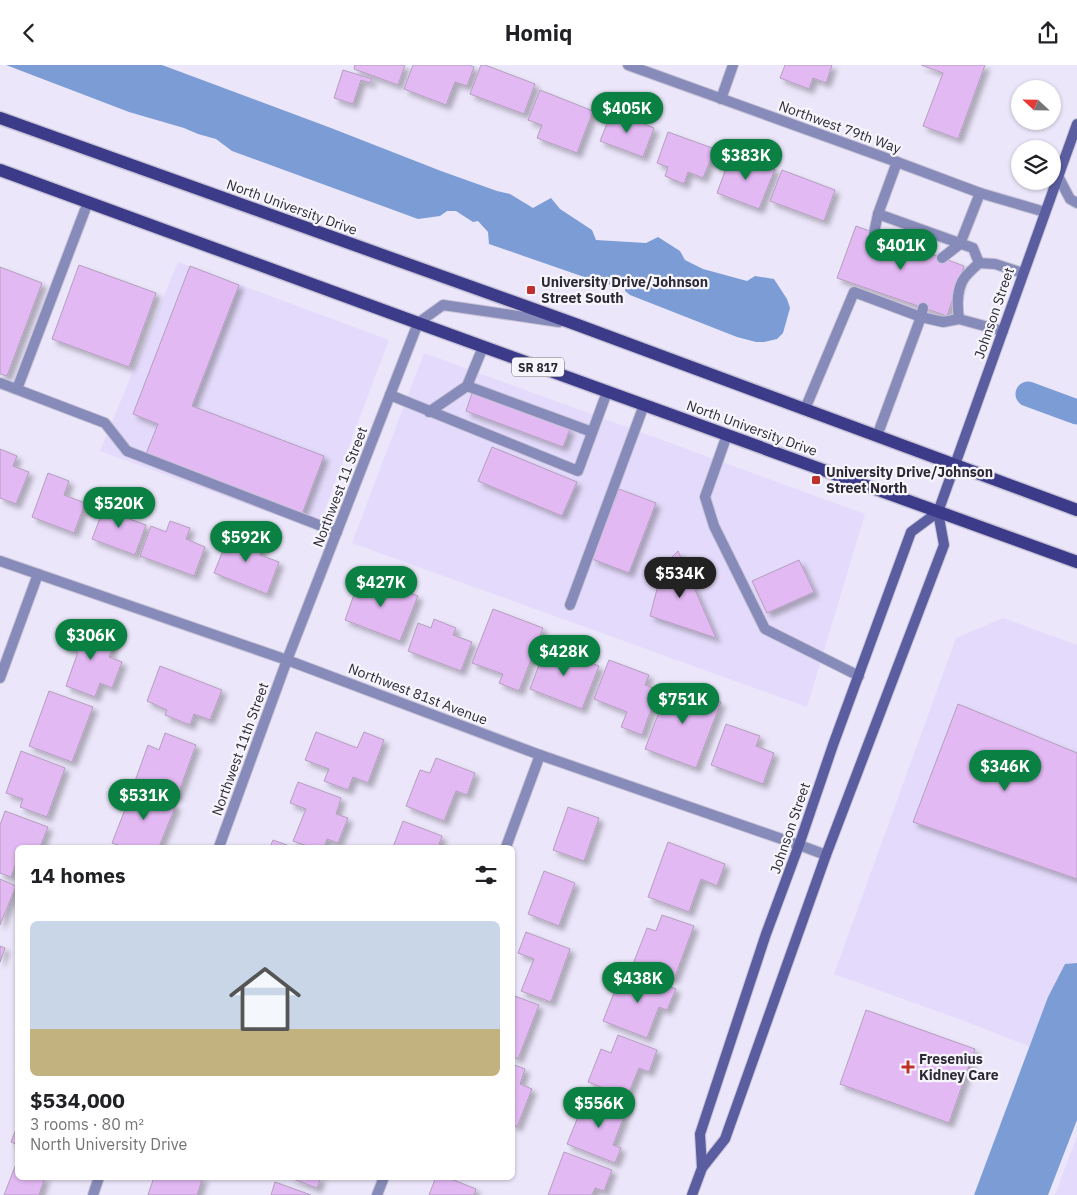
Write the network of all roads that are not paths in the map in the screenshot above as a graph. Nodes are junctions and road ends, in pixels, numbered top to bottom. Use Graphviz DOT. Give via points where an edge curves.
graph roads {
  1 [pos="628,65"];
  2 [pos="733,65"];
  3 [pos="721,99"];
  4 [pos="0,118"];
  5 [pos="1077,124"];
  6 [pos="897,162"];
  7 [pos="1061,168"];
  8 [pos="0,170"];
  9 [pos="1061,182"];
  10 [pos="1053,190"];
  11 [pos="980,193"];
  12 [pos="88,202"];
  13 [pos="1077,203"];
  14 [pos="1045,212"];
  15 [pos="878,214"];
  16 [pos="874,233"];
  17 [pos="960,244"];
  18 [pos="942,258"];
  19 [pos="979,263"];
  20 [pos="1023,273"];
  21 [pos="922,312"];
  22 [pos="959,319"];
  23 [pos="418,323"];
  24 [pos="575,324"];
  25 [pos="1003,331"];
  26 [pos="483,347"];
  27 [pos="0,383"];
  28 [pos="467,386"];
  29 [pos="17,389"];
  30 [pos="607,392"];
  31 [pos="390,395"];
  32 [pos="644,405"];
  33 [pos="805,409"];
  34 [pos="429,412"];
  35 [pos="592,432"];
  36 [pos="727,435"];
  37 [pos="877,436"];
  38 [pos="955,465"];
  39 [pos="1077,510"];
  40 [pos="938,512"];
  41 [pos="337,532"];
  42 [pos="0,561"];
  43 [pos="1077,562"];
  44 [pos="38,574"];
  45 [pos="570,605"];
  46 [pos="287,660"];
  47 [pos="859,675"];
  48 [pos="0,678"];
  49 [pos="540,755"];
  50 [pos="220,845"];
  51 [pos="507,845"];
  52 [pos="799,845"];
  53 [pos="826,855"];
  54 [pos="702,1168"];
  55 [pos="98,1180"];
  56 [pos="383,1180"];
  57 [pos="93,1195"];
  58 [pos="377,1195"];
  59 [pos="692,1195"];
  1 -- 3 [label="street, Northwest 79th Way"];
  2 -- 3 [label="street"];
  3 -- 6 [label="street, Northwest 79th Way"];
  4 -- 24 [label="main road, North University Drive"];
  5 -- 7 [label="street, Johnson Street"];
  6 -- 11 [label="street, Northwest 79th Way"];
  6 -- 15 [label="street"];
  8 -- 12 [label="main road, North University Drive / SR 817"];
  9 -- 13 [label="street" via="1070,199"];
  10 -- 14 [label="street, Johnson Street"];
  11 -- 14 [label="street, Northwest 79th Way"];
  11 -- 17 [label="street"];
  12 -- 23 [label="main road, North University Drive / SR 817"];
  12 -- 29 [label="street"];
  14 -- 20 [label="street, Johnson Street"];
  15 -- 16 [label="street"];
  15 -- 17 [label="street"];
  17 -- 18 [label="street"];
  17 -- 19 [label="street" via="972,248"];
  19 -- 20 [label="street"];
  19 -- 22 [label="street" via="961,285 957,309"];
  20 -- 25 [label="street, Johnson Street"];
  21 -- 22 [label="street" via="943,322"];
  21 -- 33 [label="street" via="855,288"];
  21 -- 37 [label="street"];
  22 -- 25 [label="street"];
  23 -- 24 [label="street, North University Drive" via="443,305"];
  23 -- 26 [label="main road, North University Drive / SR 817"];
  23 -- 31 [label="street, Northwest 11 Street"];
  24 -- 33 [label="main road, North University Drive"];
  25 -- 38 [label="street, Johnson Street"];
  26 -- 28 [label="street"];
  26 -- 30 [label="main road, North University Drive / SR 817"];
  27 -- 29 [label="street"];
  28 -- 34 [label="street"];
  28 -- 35 [label="street"];
  29 -- 41 [label="street" via="105,423 127,451"];
  30 -- 32 [label="main road, North University Drive / SR 817"];
  30 -- 35 [label="street"];
  31 -- 34 [label="street"];
  31 -- 41 [label="street, Northwest 11 Street"];
  32 -- 36 [label="main road, North University Drive / SR 817"];
  32 -- 45 [label="street"];
  33 -- 37 [label="main road, North University Drive"];
  34 -- 35 [label="street" via="578,471"];
  36 -- 40 [label="main road, North University Drive / SR 817"];
  36 -- 47 [label="street" via="704,497 714,526 764,629"];
  37 -- 38 [label="main road, North University Drive"];
  38 -- 39 [label="main road, North University Drive"];
  38 -- 40 [label="street, Johnson Street"];
  40 -- 43 [label="main road, North University Drive / SR 817"];
  40 -- 47 [label="street, Johnson Street" via="911,532"];
  40 -- 53 [label="street, Johnson Street" via="944,545"];
  41 -- 46 [label="street, Northwest 11 Street"];
  42 -- 44 [label="street, Northwest 81st Avenue"];
  44 -- 46 [label="street, Northwest 81st Avenue"];
  44 -- 48 [label="street"];
  46 -- 49 [label="street, Northwest 81st Avenue"];
  46 -- 50 [label="street, Northwest 11th Street"];
  47 -- 52 [label="street, Johnson Street"];
  49 -- 51 [label="street"];
  49 -- 52 [label="street, Northwest 81st Avenue"];
  52 -- 53 [label="street, Northwest 81st Avenue"];
  52 -- 54 [label="street, Johnson Street" via="700,1134"];
  53 -- 54 [label="street, Johnson Street" via="725,1139"];
  54 -- 59 [label="street, Johnson Street"];
  55 -- 57 [label="street"];
  56 -- 58 [label="street"];
}
